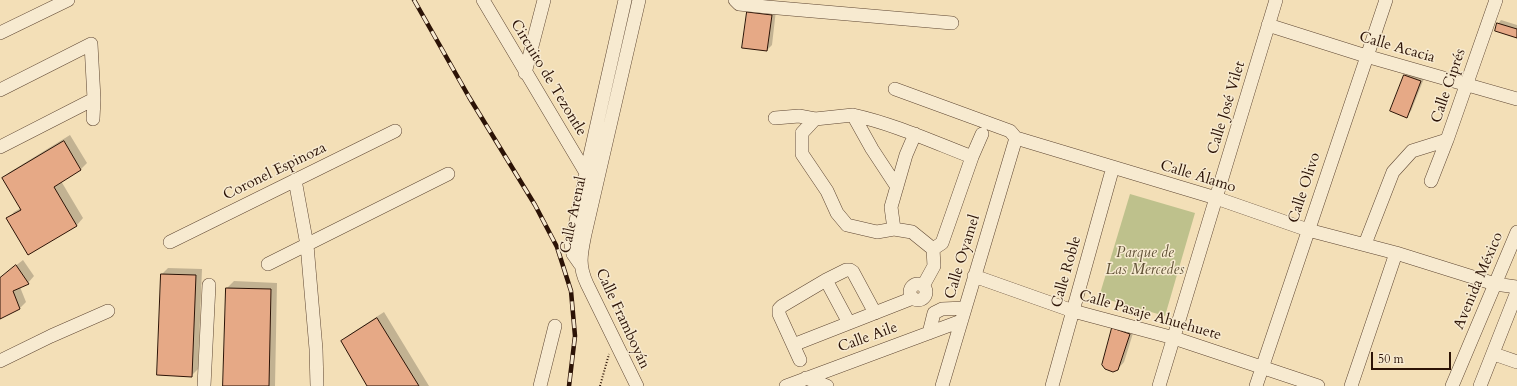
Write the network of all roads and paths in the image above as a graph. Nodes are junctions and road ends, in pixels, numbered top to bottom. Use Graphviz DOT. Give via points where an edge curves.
graph roads {
  1 [pos="68,0"];
  2 [pos="483,0"];
  3 [pos="544,0"];
  4 [pos="625,0"];
  5 [pos="639,0"];
  6 [pos="735,0"];
  7 [pos="1276,0"];
  8 [pos="1386,0"];
  9 [pos="1496,0"];
  10 [pos="952,23"];
  11 [pos="1268,25"];
  12 [pos="0,33"];
  13 [pos="1366,56"];
  14 [pos="525,73"];
  15 [pos="1466,85"];
  16 [pos="895,89"];
  17 [pos="0,90"];
  18 [pos="94,99"];
  19 [pos="1517,99"];
  20 [pos="853,115"];
  21 [pos="776,118"];
  22 [pos="93,119"];
  23 [pos="815,119"];
  24 [pos="395,131"];
  25 [pos="915,134"];
  26 [pos="982,134"];
  27 [pos="1016,138"];
  28 [pos="1447,140"];
  29 [pos="0,147"];
  30 [pos="972,157"];
  31 [pos="1113,167"];
  32 [pos="586,173"];
  33 [pos="448,174"];
  34 [pos="295,180"];
  35 [pos="1431,181"];
  36 [pos="897,187"];
  37 [pos="1216,198"];
  38 [pos="894,229"];
  39 [pos="1308,230"];
  40 [pos="1517,232"];
  41 [pos="170,242"];
  42 [pos="1365,244"];
  43 [pos="307,245"];
  44 [pos="933,249"];
  45 [pos="1396,253"];
  46 [pos="268,264"];
  47 [pos="580,264"];
  48 [pos="974,276"];
  49 [pos="826,280"];
  50 [pos="1496,284"];
  51 [pos="209,285"];
  52 [pos="1517,287"];
  53 [pos="1517,292"];
  54 [pos="920,293"];
  55 [pos="1073,311"];
  56 [pos="108,312"];
  57 [pos="875,313"];
  58 [pos="934,313"];
  59 [pos="963,314"];
  60 [pos="849,323"];
  61 [pos="555,326"];
  62 [pos="929,333"];
  63 [pos="1174,338"];
  64 [pos="793,345"];
  65 [pos="618,349"];
  66 [pos="1494,354"];
  67 [pos="800,360"];
  68 [pos="0,361"];
  69 [pos="1517,362"];
  70 [pos="1262,367"];
  71 [pos="806,378"];
  72 [pos="204,386"];
  73 [pos="317,386"];
  74 [pos="540,386"];
  75 [pos="600,386"];
  76 [pos="637,386"];
  77 [pos="786,386"];
  78 [pos="827,386"];
  79 [pos="942,386"];
  80 [pos="1052,386"];
  81 [pos="1159,386"];
  82 [pos="1256,386"];
  83 [pos="1318,386"];
  84 [pos="1351,386"];
  85 [pos="1452,386"];
  86 [pos="1480,386"];
  1 -- 12 [label="street"];
  2 -- 14 [label="street, Circuito de Tezontle"];
  3 -- 14 [label="street"];
  4 -- 32 [label="street, Calle Arenal"];
  5 -- 47 [label="street, Calle Arenal"];
  6 -- 10 [label="street" via="738,4"];
  7 -- 11 [label="street, Calle José Vilet"];
  8 -- 13 [label="street, Calle Olivo"];
  9 -- 15 [label="street, Calle Ciprés"];
  11 -- 13 [label="street, Calle Acacia"];
  11 -- 37 [label="street, Calle José Vilet"];
  13 -- 15 [label="street, Calle Acacia"];
  13 -- 39 [label="street, Calle Olivo"];
  14 -- 32 [label="street, Circuito de Tezontle"];
  15 -- 19 [label="street, Calle Acacia"];
  15 -- 28 [label="street, Calle Ciprés"];
  16 -- 27 [label="street, Calle Álamo" via="1010,130"];
  17 -- 18 [label="street" via="91,44"];
  18 -- 22 [label="street"];
  18 -- 29 [label="street"];
  20 -- 23 [label="street"];
  20 -- 25 [label="street"];
  20 -- 36 [label="street"];
  21 -- 23 [label="street" via="799,116"];
  23 -- 38 [label="street" via="802,133 802,154 827,191 837,213 847,225 877,232"];
  24 -- 34 [label="street, Coronel Espinoza"];
  25 -- 30 [label="street"];
  25 -- 36 [label="street"];
  26 -- 30 [label="street"];
  27 -- 31 [label="street, Calle Álamo"];
  27 -- 48 [label="street, Calle Oyamel"];
  28 -- 35 [label="street, Calle Ciprés"];
  28 -- 42 [label="street" via="1412,151 1393,172"];
  30 -- 44 [label="street" via="942,243"];
  31 -- 37 [label="street, Calle Álamo"];
  31 -- 55 [label="street, Calle Roble"];
  32 -- 47 [label="street, Calle Arenal" via="571,244 573,254"];
  33 -- 43 [label="street"];
  34 -- 41 [label="street, Coronel Espinoza"];
  34 -- 43 [label="street"];
  36 -- 38 [label="street" via="891,207"];
  37 -- 39 [label="street, Calle Álamo"];
  37 -- 63 [label="street, Calle José Vilet"];
  38 -- 44 [label="street" via="912,232"];
  39 -- 42 [label="street, Calle Álamo"];
  39 -- 70 [label="street, Calle Olivo"];
  40 -- 50 [label="street, Avenida México"];
  42 -- 45 [label="street, Calle Álamo"];
  43 -- 46 [label="street"];
  43 -- 73 [label="street"];
  44 -- 54 [label="street" via="934,266"];
  45 -- 50 [label="street, Calle Álamo"];
  45 -- 84 [label="street"];
  47 -- 65 [label="street, Calle Framboyán" via="582,274"];
  48 -- 55 [label="street, Calle Pasaje Ahuehuete"];
  48 -- 59 [label="street, Calle Oyamel"];
  49 -- 57 [label="street" via="846,270 853,272"];
  49 -- 60 [label="street"];
  49 -- 64 [label="street" via="779,309"];
  50 -- 52 [label="street, Calle Álamo"];
  50 -- 85 [label="street, Avenida México"];
  51 -- 72 [label="street"];
  53 -- 66 [label="street"];
  54 -- 57 [label="street"];
  54 -- 58 [label="street"];
  55 -- 63 [label="street, Calle Pasaje Ahuehuete"];
  55 -- 80 [label="street, Calle Roble"];
  56 -- 68 [label="street" via="50,336"];
  57 -- 60 [label="street"];
  58 -- 59 [label="street" via="942,309"];
  58 -- 62 [label="street"];
  59 -- 62 [label="street, Calle Aile"];
  59 -- 79 [label="street, Calle Oyamel"];
  60 -- 64 [label="street"];
  61 -- 74 [label="street"];
  62 -- 71 [label="street, Calle Aile"];
  63 -- 70 [label="street, Calle Pasaje Ahuehuete"];
  63 -- 81 [label="street, Calle José Vilet"];
  64 -- 67 [label="street"];
  65 -- 75 [label="path" via="609,353"];
  65 -- 76 [label="street, Calle Framboyán"];
  66 -- 69 [label="street"];
  66 -- 86 [label="street"];
  70 -- 82 [label="street, Calle Olivo"];
  70 -- 83 [label="street, Calle Pasaje Ahuehuete"];
  71 -- 77 [label="street, Calle Aile"];
  71 -- 78 [label="street"];
}
